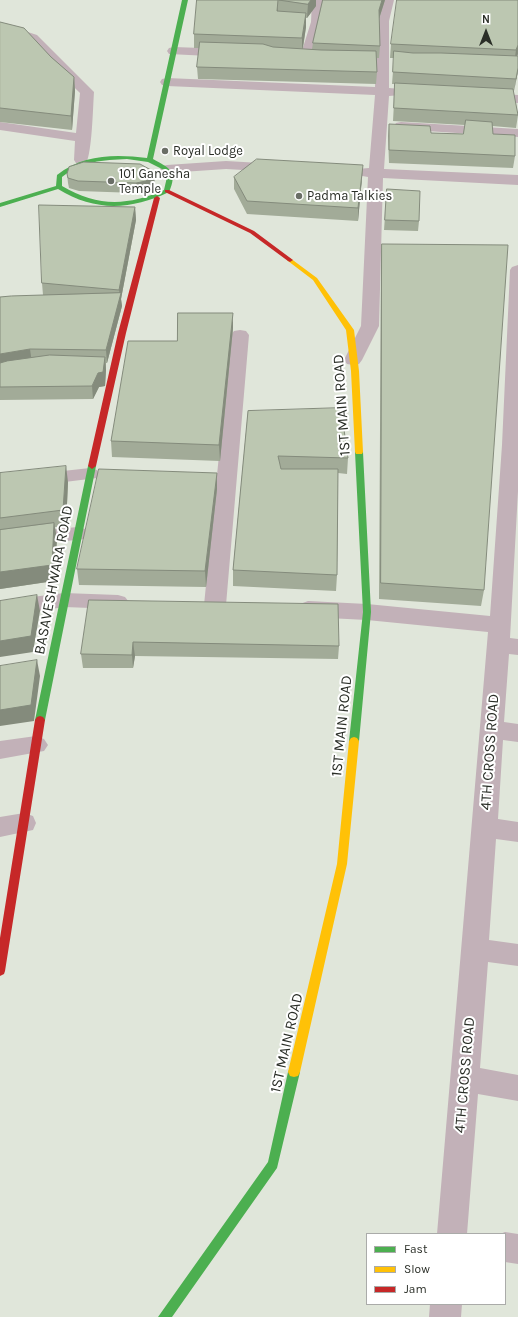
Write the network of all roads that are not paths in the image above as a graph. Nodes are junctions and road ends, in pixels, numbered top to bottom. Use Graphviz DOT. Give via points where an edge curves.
graph roads {
  1 [pos="185,0"];
  2 [pos="318,0"];
  3 [pos="388,0"];
  4 [pos="0,27"];
  5 [pos="174,51"];
  6 [pos="242,54"];
  7 [pos="293,56"];
  8 [pos="307,57"];
  9 [pos="322,58"];
  10 [pos="367,60"];
  11 [pos="390,61"];
  12 [pos="167,82"];
  13 [pos="382,91"];
  14 [pos="406,92"];
  15 [pos="470,96"];
  16 [pos="518,99"];
  17 [pos="380,125"];
  18 [pos="0,126"];
  19 [pos="518,133"];
  20 [pos="84,138"];
  21 [pos="81,160"];
  22 [pos="150,160"];
  23 [pos="289,168"];
  24 [pos="167,169"];
  25 [pos="344,171"];
  26 [pos="376,173"];
  27 [pos="518,180"];
  28 [pos="59,187"];
  29 [pos="167,191"];
  30 [pos="157,198"];
  31 [pos="0,205"];
  32 [pos="518,270"];
  33 [pos="517,304"];
  34 [pos="240,335"];
  35 [pos="516,344"];
  36 [pos="354,360"];
  37 [pos="514,445"];
  38 [pos="90,474"];
  39 [pos="0,484"];
  40 [pos="512,508"];
  41 [pos="78,534"];
  42 [pos="0,541"];
  43 [pos="510,562"];
  44 [pos="64,600"];
  45 [pos="136,602"];
  46 [pos="215,605"];
  47 [pos="287,608"];
  48 [pos="0,609"];
  49 [pos="367,612"];
  50 [pos="505,639"];
  51 [pos="51,666"];
  52 [pos="29,669"];
  53 [pos="491,729"];
  54 [pos="518,733"];
  55 [pos="36,744"];
  56 [pos="0,750"];
  57 [pos="24,823"];
  58 [pos="0,827"];
  59 [pos="484,827"];
  60 [pos="518,832"];
  61 [pos="5,913"];
  62 [pos="475,949"];
  63 [pos="518,955"];
  64 [pos="0,971"];
  65 [pos="465,1079"];
  66 [pos="518,1088"];
  67 [pos="452,1233"];
  68 [pos="506,1247"];
  69 [pos="518,1249"];
  70 [pos="446,1305"];
  71 [pos="164,1317"];
  72 [pos="445,1317"];
  1 -- 5 [label="street"];
  2 -- 8 [label="street" via="319,14"];
  3 -- 11 [label="street" via="383,21"];
  4 -- 20 [label="street" via="32,38 87,92"];
  5 -- 6 [label="street"];
  5 -- 12 [label="street"];
  7 -- 8 [label="street"];
  8 -- 9 [label="street"];
  10 -- 11 [label="street"];
  11 -- 13 [label="street"];
  12 -- 13 [label="street"];
  12 -- 22 [label="street"];
  13 -- 14 [label="street"];
  13 -- 17 [label="street"];
  15 -- 16 [label="street"];
  17 -- 19 [label="street"];
  17 -- 26 [label="street"];
  18 -- 20 [label="street"];
  20 -- 21 [label="street"];
  21 -- 22 [label="street" via="127,157"];
  21 -- 28 [label="street" via="66,168 59,176"];
  22 -- 24 [label="street"];
  23 -- 24 [label="street" via="226,165"];
  24 -- 29 [label="street" via="170,177"];
  25 -- 26 [label="street"];
  26 -- 27 [label="street"];
  26 -- 36 [label="street" via="370,326"];
  28 -- 30 [label="street" via="67,195 87,202 140,203"];
  28 -- 31 [label="street"];
  29 -- 30 [label="street"];
  29 -- 36 [label="street, 1ST MAIN ROAD" via="252,232 315,278 350,330"];
  30 -- 38 [label="street, BASAVESHWARA ROAD" via="121,304 107,365"];
  32 -- 33 [label="street, 4TH CROSS ROAD"];
  33 -- 35 [label="street, 4TH CROSS ROAD"];
  34 -- 46 [label="street"];
  35 -- 37 [label="street, 4TH CROSS ROAD"];
  36 -- 49 [label="street, 1ST MAIN ROAD"];
  37 -- 40 [label="street, 4TH CROSS ROAD"];
  38 -- 39 [label="street"];
  38 -- 41 [label="street, BASAVESHWARA ROAD"];
  40 -- 43 [label="street, 4TH CROSS ROAD"];
  41 -- 42 [label="street"];
  41 -- 44 [label="street, BASAVESHWARA ROAD"];
  43 -- 50 [label="street, 4TH CROSS ROAD"];
  44 -- 45 [label="street"];
  44 -- 48 [label="street"];
  44 -- 51 [label="street, BASAVESHWARA ROAD"];
  47 -- 49 [label="street"];
  49 -- 50 [label="street"];
  49 -- 71 [label="street, 1ST MAIN ROAD" via="342,864 273,1164"];
  50 -- 53 [label="street, 4TH CROSS ROAD"];
  51 -- 52 [label="street"];
  51 -- 55 [label="street, BASAVESHWARA ROAD"];
  53 -- 54 [label="street"];
  53 -- 59 [label="street, 4TH CROSS ROAD"];
  55 -- 56 [label="street"];
  55 -- 57 [label="street, BASAVESHWARA ROAD"];
  57 -- 58 [label="street"];
  57 -- 61 [label="street, BASAVESHWARA ROAD"];
  59 -- 60 [label="street"];
  59 -- 62 [label="street, 4TH CROSS ROAD"];
  61 -- 64 [label="street, BASAVESHWARA ROAD"];
  62 -- 63 [label="street"];
  62 -- 65 [label="street, 4TH CROSS ROAD"];
  65 -- 66 [label="street"];
  65 -- 67 [label="street, 4TH CROSS ROAD"];
  68 -- 69 [label="street"];
  70 -- 72 [label="street"];
}
